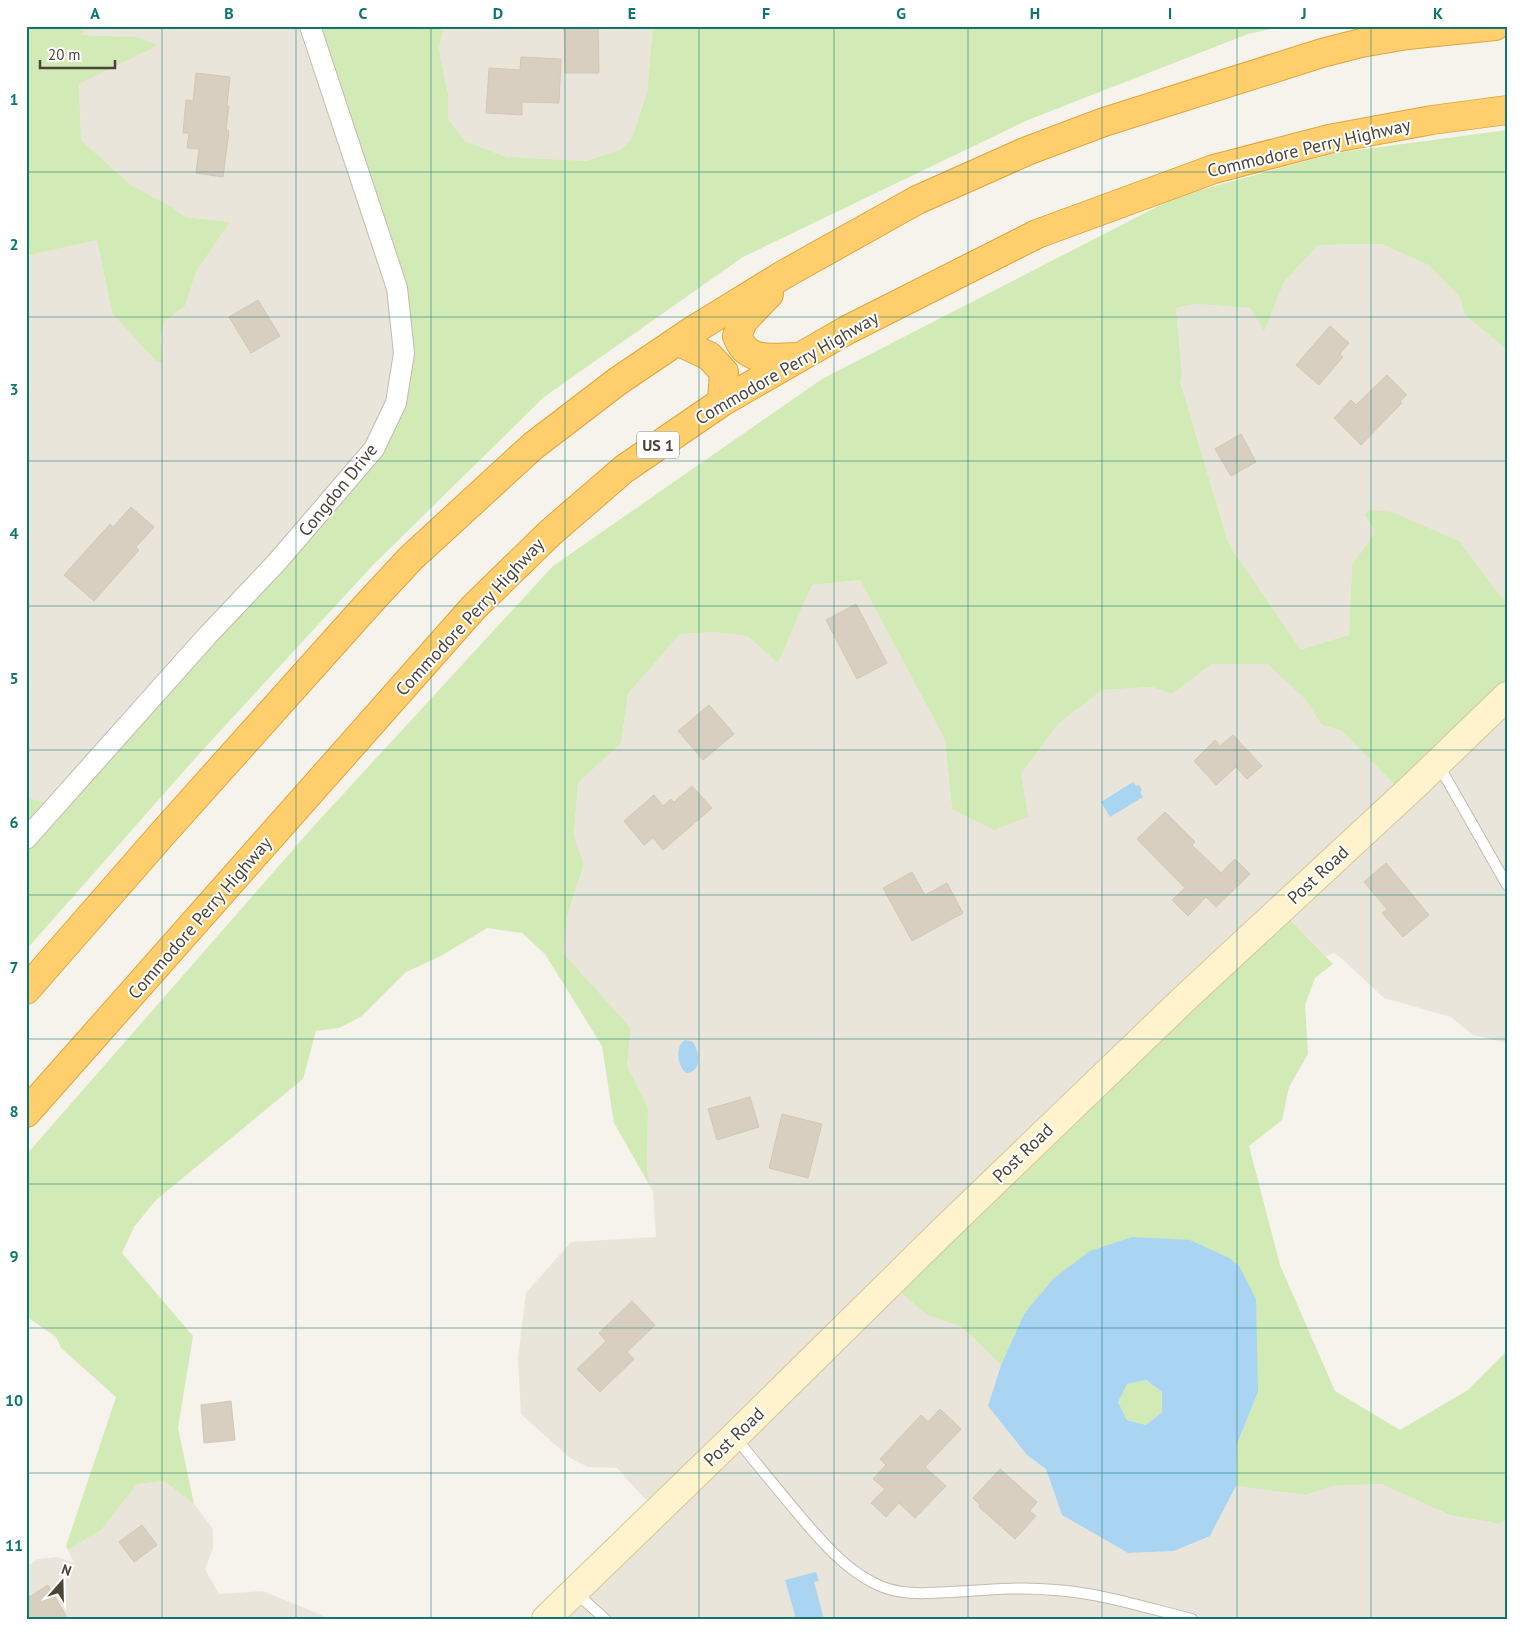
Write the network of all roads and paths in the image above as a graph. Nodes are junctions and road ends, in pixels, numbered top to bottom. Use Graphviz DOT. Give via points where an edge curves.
graph roads {
  1 [pos="310,26"];
  2 [pos="1495,26"];
  3 [pos="1507,110"];
  4 [pos="782,275"];
  5 [pos="677,341"];
  6 [pos="801,356"];
  7 [pos="722,402"];
  8 [pos="1507,696"];
  9 [pos="1437,763"];
  10 [pos="26,839"];
  11 [pos="1507,885"];
  12 [pos="26,990"];
  13 [pos="26,1113"];
  14 [pos="735,1436"];
  15 [pos="574,1592"];
  16 [pos="546,1619"];
  17 [pos="605,1619"];
  18 [pos="1192,1619"];
  1 -- 10 [label="street, Congdon Drive" via="398,288 404,353 396,403 374,449 278,562 207,636"];
  2 -- 4 [label="highway" via="1408,34 1322,52 1104,122 1027,151 917,200"];
  3 -- 6 [label="highway, Commodore Perry Highway / US 1" via="1432,120 1329,140 1214,168 1037,234"];
  4 -- 5 [label="highway"];
  4 -- 6 [label="highway" via="764,301 743,321 737,336 747,352 760,358"];
  5 -- 7 [label="highway" via="708,356 724,372"];
  5 -- 12 [label="highway" via="533,446 411,558"];
  6 -- 7 [label="highway, Commodore Perry Highway / US 1"];
  7 -- 13 [label="highway, Commodore Perry Highway / US 1" via="624,469 550,533 474,607"];
  8 -- 9 [label="street, Post Road"];
  9 -- 11 [label="lane"];
  9 -- 14 [label="street, Post Road" via="1142,1039"];
  14 -- 15 [label="street, Post Road"];
  14 -- 18 [label="lane" via="823,1542 853,1571 887,1590 939,1594 1052,1589 1110,1598"];
  15 -- 16 [label="street, Post Road"];
  15 -- 17 [label="lane"];
}
